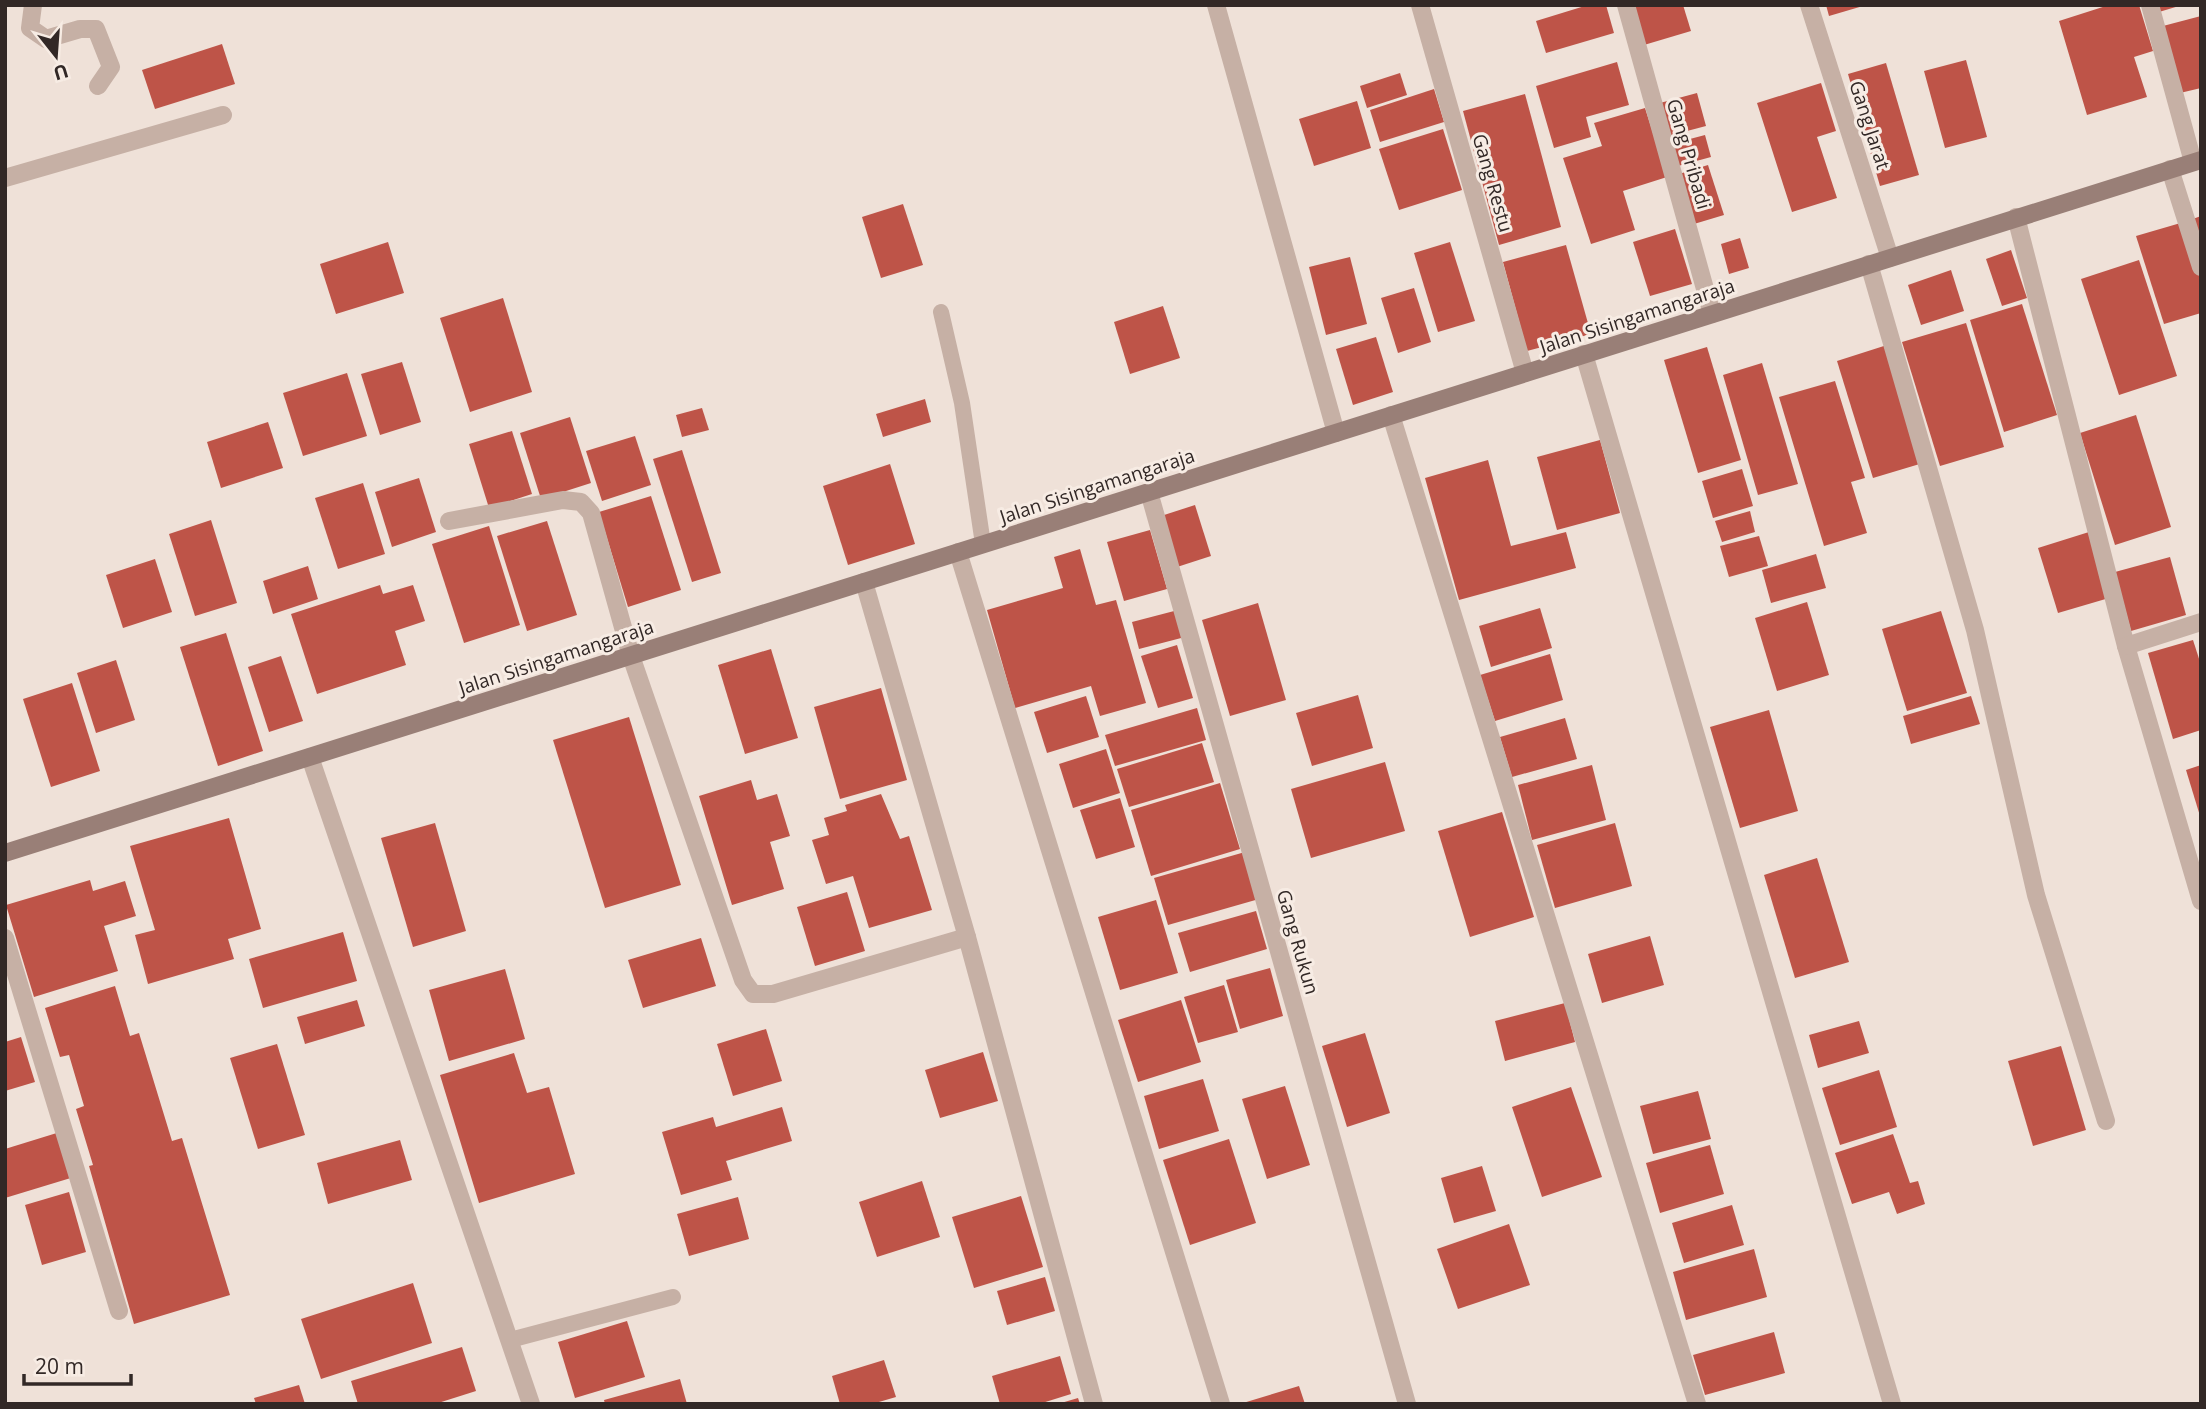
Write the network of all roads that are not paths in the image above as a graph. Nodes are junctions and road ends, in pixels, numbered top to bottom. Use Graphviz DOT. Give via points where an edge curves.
graph roads {
  1 [pos="33,5"];
  2 [pos="1216,5"];
  3 [pos="1420,5"];
  4 [pos="1626,5"];
  5 [pos="1809,5"];
  6 [pos="2150,5"];
  7 [pos="98,86"];
  8 [pos="223,115"];
  9 [pos="2197,161"];
  10 [pos="2171,169"];
  11 [pos="5,178"];
  12 [pos="2017,217"];
  13 [pos="1890,258"];
  14 [pos="1869,264"];
  15 [pos="2201,267"];
  16 [pos="941,312"];
  17 [pos="1712,314"];
  18 [pos="1584,354"];
  19 [pos="1525,373"];
  20 [pos="1391,415"];
  21 [pos="1336,433"];
  22 [pos="1149,492"];
  23 [pos="449,521"];
  24 [pos="983,544"];
  25 [pos="958,552"];
  26 [pos="864,582"];
  27 [pos="2201,622"];
  28 [pos="2126,646"];
  29 [pos="631,656"];
  30 [pos="310,757"];
  31 [pos="5,853"];
  32 [pos="2201,901"];
  33 [pos="967,937"];
  34 [pos="5,939"];
  35 [pos="2106,1121"];
  36 [pos="673,1297"];
  37 [pos="119,1311"];
  38 [pos="510,1340"];
  39 [pos="531,1404"];
  40 [pos="1094,1404"];
  41 [pos="1221,1404"];
  42 [pos="1407,1404"];
  43 [pos="1697,1404"];
  44 [pos="1892,1404"];
  1 -- 7 [label="street" via="30,28 46,39 96,29 111,67"];
  2 -- 21 [label="street"];
  3 -- 19 [label="street, Gang Restu"];
  4 -- 17 [label="street, Gang Pribadi"];
  5 -- 13 [label="street, Gang Jarat"];
  6 -- 9 [label="street"];
  8 -- 11 [label="street"];
  9 -- 10 [label="street, Jalan Sisingamangaraja"];
  10 -- 12 [label="street, Jalan Sisingamangaraja"];
  10 -- 15 [label="street"];
  12 -- 13 [label="street, Jalan Sisingamangaraja"];
  12 -- 28 [label="street"];
  13 -- 14 [label="street, Jalan Sisingamangaraja"];
  14 -- 17 [label="street, Jalan Sisingamangaraja"];
  14 -- 35 [label="street" via="1975,630 2035,895"];
  16 -- 24 [label="lane" via="962,403"];
  17 -- 18 [label="street, Jalan Sisingamangaraja"];
  18 -- 19 [label="street, Jalan Sisingamangaraja"];
  18 -- 44 [label="street"];
  19 -- 20 [label="street, Jalan Sisingamangaraja"];
  20 -- 21 [label="street, Jalan Sisingamangaraja"];
  20 -- 43 [label="street"];
  21 -- 22 [label="street, Jalan Sisingamangaraja"];
  22 -- 24 [label="street, Jalan Sisingamangaraja"];
  22 -- 42 [label="street, Gang Rukun"];
  23 -- 29 [label="street" via="562,500 581,502 591,513"];
  24 -- 25 [label="street, Jalan Sisingamangaraja"];
  25 -- 26 [label="street, Jalan Sisingamangaraja"];
  25 -- 41 [label="street"];
  26 -- 29 [label="street, Jalan Sisingamangaraja"];
  26 -- 33 [label="street"];
  27 -- 28 [label="street"];
  28 -- 32 [label="street"];
  29 -- 30 [label="street, Jalan Sisingamangaraja"];
  29 -- 33 [label="street" via="743,980 753,994 773,994"];
  30 -- 31 [label="street, Jalan Sisingamangaraja"];
  30 -- 38 [label="street"];
  33 -- 40 [label="street"];
  34 -- 37 [label="street"];
  36 -- 38 [label="lane"];
  38 -- 39 [label="street"];
}
